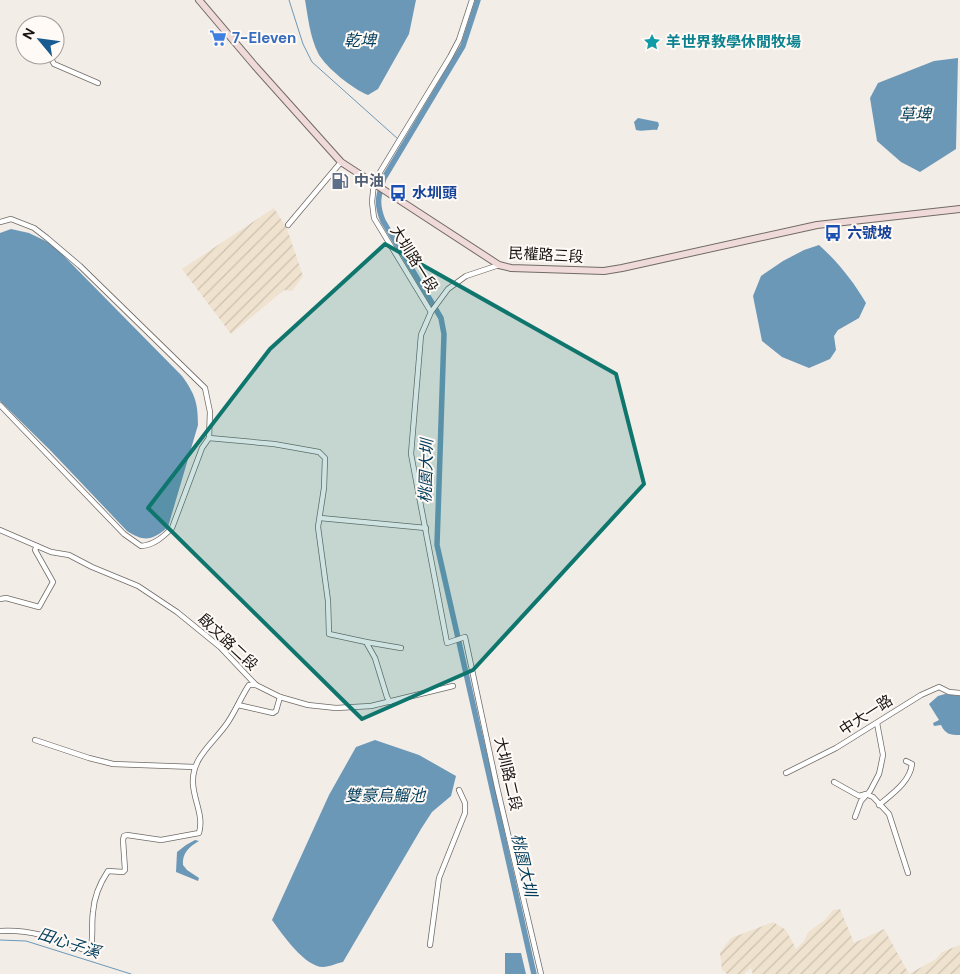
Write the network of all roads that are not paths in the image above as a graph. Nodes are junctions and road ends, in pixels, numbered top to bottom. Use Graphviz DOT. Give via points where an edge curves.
graph roads {
  1 [pos="199,0"];
  2 [pos="472,0"];
  3 [pos="56,65"];
  4 [pos="98,83"];
  5 [pos="341,162"];
  6 [pos="374,182"];
  7 [pos="960,209"];
  8 [pos="0,222"];
  9 [pos="288,225"];
  10 [pos="499,265"];
  11 [pos="432,311"];
  12 [pos="0,405"];
  13 [pos="209,438"];
  14 [pos="320,518"];
  15 [pos="426,528"];
  16 [pos="0,530"];
  17 [pos="36,546"];
  18 [pos="0,599"];
  19 [pos="465,637"];
  20 [pos="366,642"];
  21 [pos="400,648"];
  22 [pos="256,685"];
  23 [pos="453,686"];
  24 [pos="960,693"];
  25 [pos="280,697"];
  26 [pos="390,702"];
  27 [pos="238,705"];
  28 [pos="877,723"];
  29 [pos="35,740"];
  30 [pos="906,761"];
  31 [pos="195,767"];
  32 [pos="786,773"];
  33 [pos="834,782"];
  34 [pos="459,790"];
  35 [pos="866,794"];
  36 [pos="879,805"];
  37 [pos="855,817"];
  38 [pos="908,874"];
  39 [pos="0,931"];
  40 [pos="430,945"];
  41 [pos="541,974"];
  1 -- 5 [label="street, 民權路三段"];
  2 -- 6 [label="street, 大圳路一段" via="450,57"];
  3 -- 4 [label="street"];
  5 -- 6 [label="street, 民權路三段"];
  5 -- 9 [label="street"];
  6 -- 10 [label="street, 民權路三段"];
  6 -- 11 [label="street, 大圳路一段" via="374,218"];
  7 -- 10 [label="street, 民權路三段" via="816,225 613,270"];
  8 -- 13 [label="street" via="11,219 34,228 47,238 205,388 210,412"];
  10 -- 11 [label="street" via="466,276 448,289"];
  11 -- 15 [label="street, 大圳路一段" via="422,335 410,454"];
  12 -- 13 [label="street" via="124,534 141,546 162,538 172,528 202,448"];
  13 -- 14 [label="street" via="319,452 325,458"];
  14 -- 15 [label="street"];
  14 -- 20 [label="street" via="318,527 330,634"];
  15 -- 19 [label="street, 大圳路一段" via="446,643"];
  16 -- 17 [label="street, 啟文路二段"];
  17 -- 18 [label="street" via="53,582 39,607"];
  17 -- 22 [label="street, 啟文路二段" via="69,555 138,586 177,612 220,648"];
  19 -- 41 [label="street, 大圳路二段"];
  20 -- 21 [label="street"];
  20 -- 26 [label="street"];
  22 -- 25 [label="street, 啟文路二段"];
  22 -- 27 [label="street" via="249,685"];
  23 -- 26 [label="street, 啟文路二段"];
  24 -- 28 [label="street, 中大一路" via="939,687"];
  25 -- 26 [label="street, 啟文路二段" via="336,708"];
  25 -- 27 [label="street" via="273,713"];
  27 -- 31 [label="street"];
  28 -- 32 [label="street, 中大一路"];
  28 -- 35 [label="street" via="883,754 879,774"];
  29 -- 31 [label="street" via="113,764"];
  30 -- 36 [label="street" via="912,764 911,771 901,786"];
  31 -- 39 [label="street" via="193,785 201,826 199,833 161,840 124,836 125,870 108,871 102,880 93,912 90,952 30,932"];
  33 -- 35 [label="street" via="859,796"];
  34 -- 40 [label="street" via="465,803 465,813 440,878"];
  35 -- 36 [label="street"];
  35 -- 37 [label="street"];
  36 -- 38 [label="street" via="889,814"];
}
